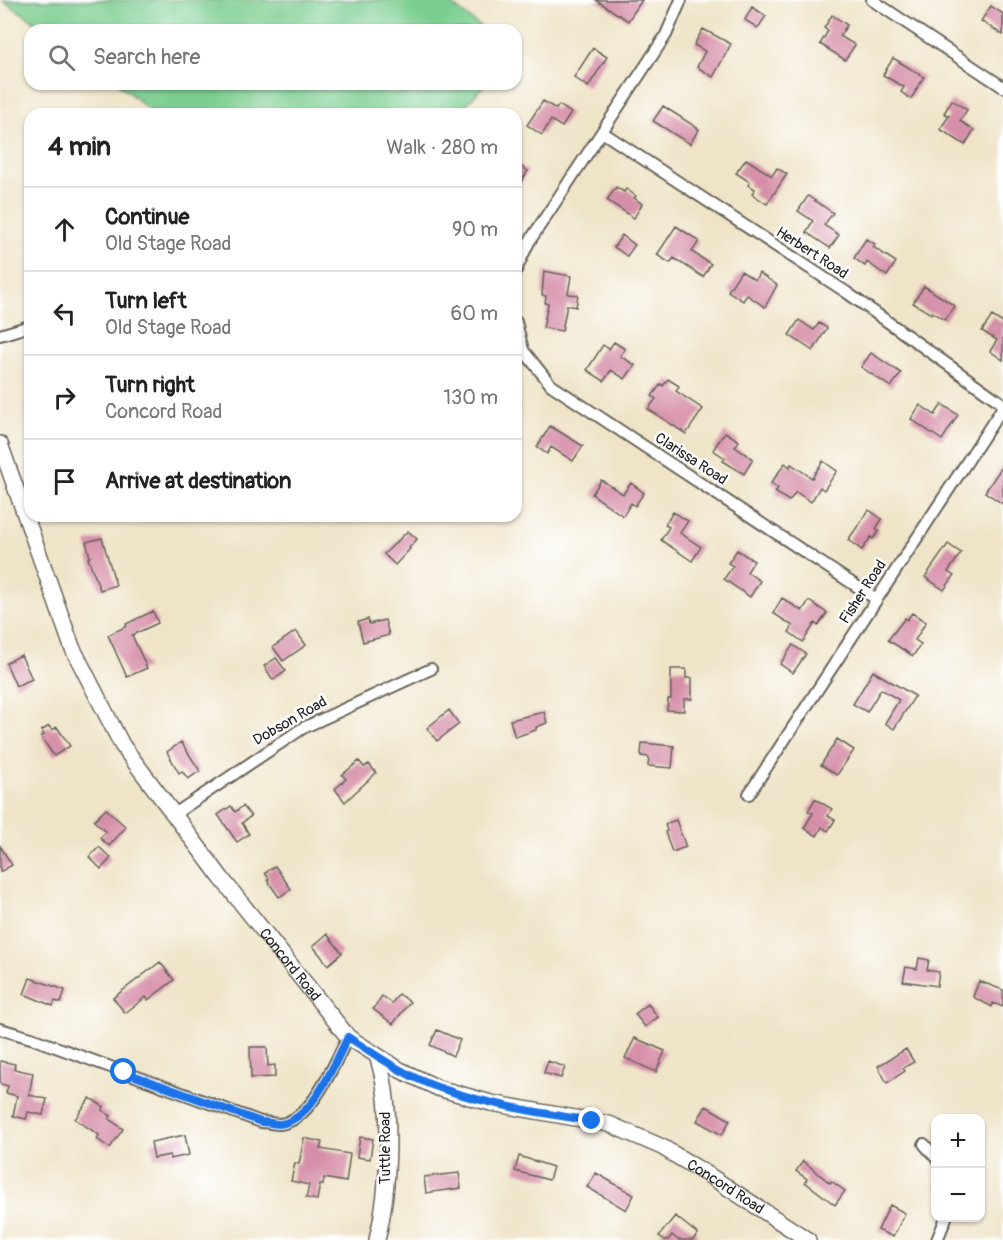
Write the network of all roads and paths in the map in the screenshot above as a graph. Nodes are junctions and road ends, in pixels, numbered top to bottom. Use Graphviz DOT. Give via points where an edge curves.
graph roads {
  1 [pos="681,0"];
  2 [pos="872,0"];
  3 [pos="1003,87"];
  4 [pos="602,132"];
  5 [pos="522,257"];
  6 [pos="24,328"];
  7 [pos="0,335"];
  8 [pos="522,346"];
  9 [pos="1003,406"];
  10 [pos="0,444"];
  11 [pos="4,469"];
  12 [pos="24,521"];
  13 [pos="24,522"];
  14 [pos="876,599"];
  15 [pos="431,669"];
  16 [pos="749,794"];
  17 [pos="173,815"];
  18 [pos="0,1029"];
  19 [pos="348,1037"];
  20 [pos="377,1056"];
  21 [pos="924,1144"];
  22 [pos="931,1152"];
  23 [pos="944,1222"];
  24 [pos="377,1240"];
  25 [pos="808,1240"];
  26 [pos="937,1240"];
  1 -- 4 [label="street" via="666,35"];
  2 -- 3 [label="street"];
  4 -- 5 [label="street"];
  4 -- 9 [label="street, Herbert Road" via="846,292"];
  6 -- 7 [label="street"];
  8 -- 14 [label="street, Clarissa Road" via="551,385"];
  9 -- 14 [label="street, Fisher Road"];
  10 -- 11 [label="main road, Concord Road"];
  11 -- 12 [label="main road, Concord Road"];
  13 -- 17 [label="main road, Concord Road" via="72,647 122,745"];
  14 -- 16 [label="street, Fisher Road"];
  15 -- 17 [label="street, Dobson Road" via="303,728"];
  17 -- 19 [label="main road, Concord Road"];
  18 -- 19 [label="street" via="261,1122 281,1124 306,1111"];
  19 -- 20 [label="main road, Concord Road"];
  20 -- 24 [label="main road, Tuttle Road" via="383,1081 387,1163 384,1213"];
  20 -- 25 [label="main road, Concord Road" via="438,1088 490,1103 609,1124 701,1170"];
  21 -- 22 [label="street"];
  23 -- 26 [label="street"];
}
